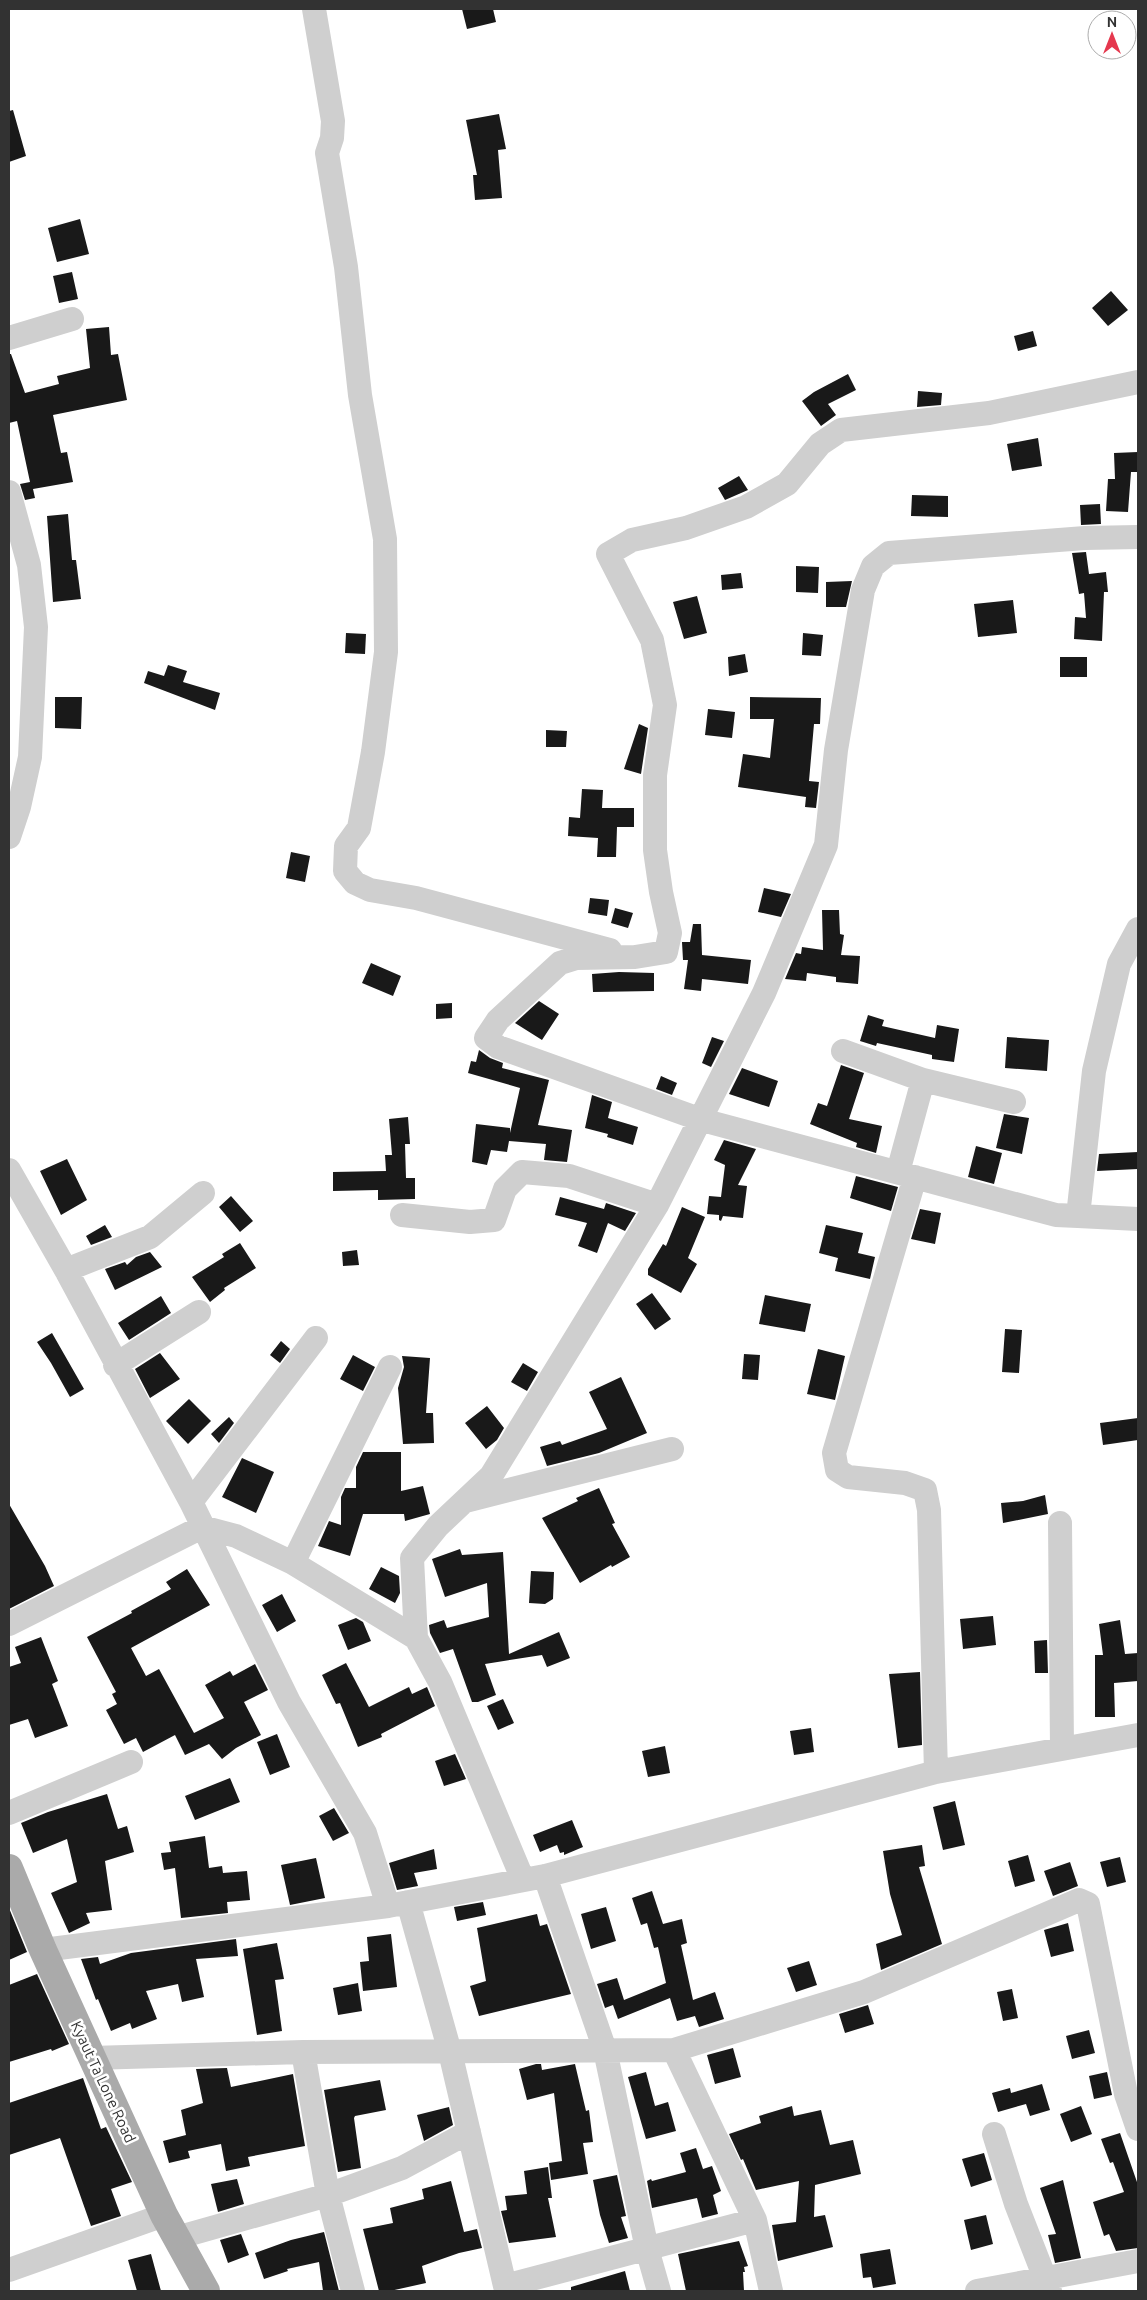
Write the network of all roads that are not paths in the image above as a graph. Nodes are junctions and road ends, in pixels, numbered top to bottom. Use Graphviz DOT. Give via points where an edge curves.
graph roads {
  1 [pos="314,9"];
  2 [pos="72,319"];
  3 [pos="9,338"];
  4 [pos="1138,382"];
  5 [pos="9,492"];
  6 [pos="1138,538"];
  7 [pos="19,567"];
  8 [pos="9,837"];
  9 [pos="1138,929"];
  10 [pos="635,957"];
  11 [pos="843,1051"];
  12 [pos="923,1080"];
  13 [pos="1014,1102"];
  14 [pos="702,1120"];
  15 [pos="9,1170"];
  16 [pos="906,1175"];
  17 [pos="203,1193"];
  18 [pos="657,1205"];
  19 [pos="402,1215"];
  20 [pos="1078,1216"];
  21 [pos="1138,1219"];
  22 [pos="66,1270"];
  23 [pos="199,1312"];
  24 [pos="316,1338"];
  25 [pos="115,1365"];
  26 [pos="390,1367"];
  27 [pos="672,1449"];
  28 [pos="191,1502"];
  29 [pos="464,1502"];
  30 [pos="1060,1523"];
  31 [pos="202,1527"];
  32 [pos="293,1563"];
  33 [pos="9,1624"];
  34 [pos="416,1638"];
  35 [pos="1138,1735"];
  36 [pos="1062,1748"];
  37 [pos="131,1762"];
  38 [pos="936,1772"];
  39 [pos="9,1813"];
  40 [pos="9,1868"];
  41 [pos="534,1878"];
  42 [pos="398,1904"];
  43 [pos="43,1950"];
  44 [pos="605,2050"];
  45 [pos="674,2050"];
  46 [pos="303,2052"];
  47 [pos="450,2052"];
  48 [pos="91,2058"];
  49 [pos="1138,2129"];
  50 [pos="469,2132"];
  51 [pos="994,2134"];
  52 [pos="328,2195"];
  53 [pos="756,2220"];
  54 [pos="170,2226"];
  55 [pos="647,2249"];
  56 [pos="1138,2262"];
  57 [pos="9,2270"];
  58 [pos="1047,2284"];
  59 [pos="203,2289"];
  60 [pos="496,2289"];
  61 [pos="989,2290"];
  62 [pos="354,2291"];
  63 [pos="659,2291"];
  64 [pos="771,2291"];
  1 -- 10 [label="street" via="333,121 327,153 346,267 360,395 386,539 386,652 359,828 346,846 344,871 370,890 416,898"];
  2 -- 3 [label="street"];
  4 -- 10 [label="street" via="989,413 841,430 820,444 787,484 746,507 686,528 632,540 608,554 652,640 665,705 655,775 655,850 670,933 666,952"];
  5 -- 7 [label="street"];
  6 -- 14 [label="street" via="1086,538 889,553 874,566 861,600 836,750 826,845 764,993"];
  7 -- 8 [label="street" via="36,627 30,756"];
  9 -- 20 [label="street" via="1119,964 1094,1071"];
  10 -- 14 [label="street" via="576,958 560,963 498,1020 486,1038 498,1047"];
  11 -- 12 [label="street"];
  12 -- 13 [label="street"];
  12 -- 16 [label="street"];
  14 -- 16 [label="street"];
  14 -- 18 [label="street"];
  15 -- 22 [label="street"];
  16 -- 20 [label="street" via="1056,1215"];
  16 -- 38 [label="street" via="834,1453 837,1470 848,1478 905,1483 924,1490 929,1510"];
  17 -- 22 [label="street" via="150,1238"];
  18 -- 19 [label="street" via="569,1176 522,1172 505,1189 494,1220 470,1222"];
  18 -- 29 [label="street" via="491,1476"];
  20 -- 21 [label="street"];
  22 -- 25 [label="street"];
  23 -- 25 [label="street"];
  24 -- 28 [label="street"];
  25 -- 28 [label="street"];
  26 -- 32 [label="street"];
  27 -- 29 [label="street"];
  28 -- 31 [label="street"];
  29 -- 34 [label="street" via="438,1526 412,1558"];
  30 -- 36 [label="street"];
  31 -- 32 [label="street" via="236,1536"];
  31 -- 33 [label="street"];
  31 -- 42 [label="street" via="289,1702 365,1833"];
  32 -- 34 [label="street"];
  34 -- 41 [label="street"];
  35 -- 36 [label="street"];
  36 -- 38 [label="street"];
  37 -- 39 [label="street"];
  38 -- 41 [label="street"];
  40 -- 43 [label="main road, Kyaut Ta Lone Road"];
  41 -- 42 [label="street"];
  41 -- 44 [label="street"];
  42 -- 43 [label="street"];
  42 -- 47 [label="street"];
  43 -- 48 [label="main road, Kyaut Ta Lone Road"];
  44 -- 45 [label="street"];
  44 -- 47 [label="street"];
  44 -- 55 [label="street"];
  45 -- 49 [label="street" via="864,1992 1079,1900 1088,1904 1126,2094"];
  45 -- 53 [label="street"];
  46 -- 47 [label="street"];
  46 -- 48 [label="street"];
  46 -- 52 [label="street"];
  47 -- 50 [label="street"];
  48 -- 54 [label="main road, Kyaut Ta Lone Road"];
  50 -- 52 [label="street" via="402,2168"];
  50 -- 60 [label="street"];
  51 -- 58 [label="street" via="1016,2204"];
  52 -- 54 [label="street"];
  52 -- 62 [label="street"];
  53 -- 55 [label="street"];
  53 -- 64 [label="street"];
  54 -- 57 [label="street"];
  54 -- 59 [label="main road, Kyaut Ta Lone Road"];
  55 -- 60 [label="street"];
  55 -- 63 [label="street"];
  56 -- 58 [label="street"];
  58 -- 61 [label="street"];
}
